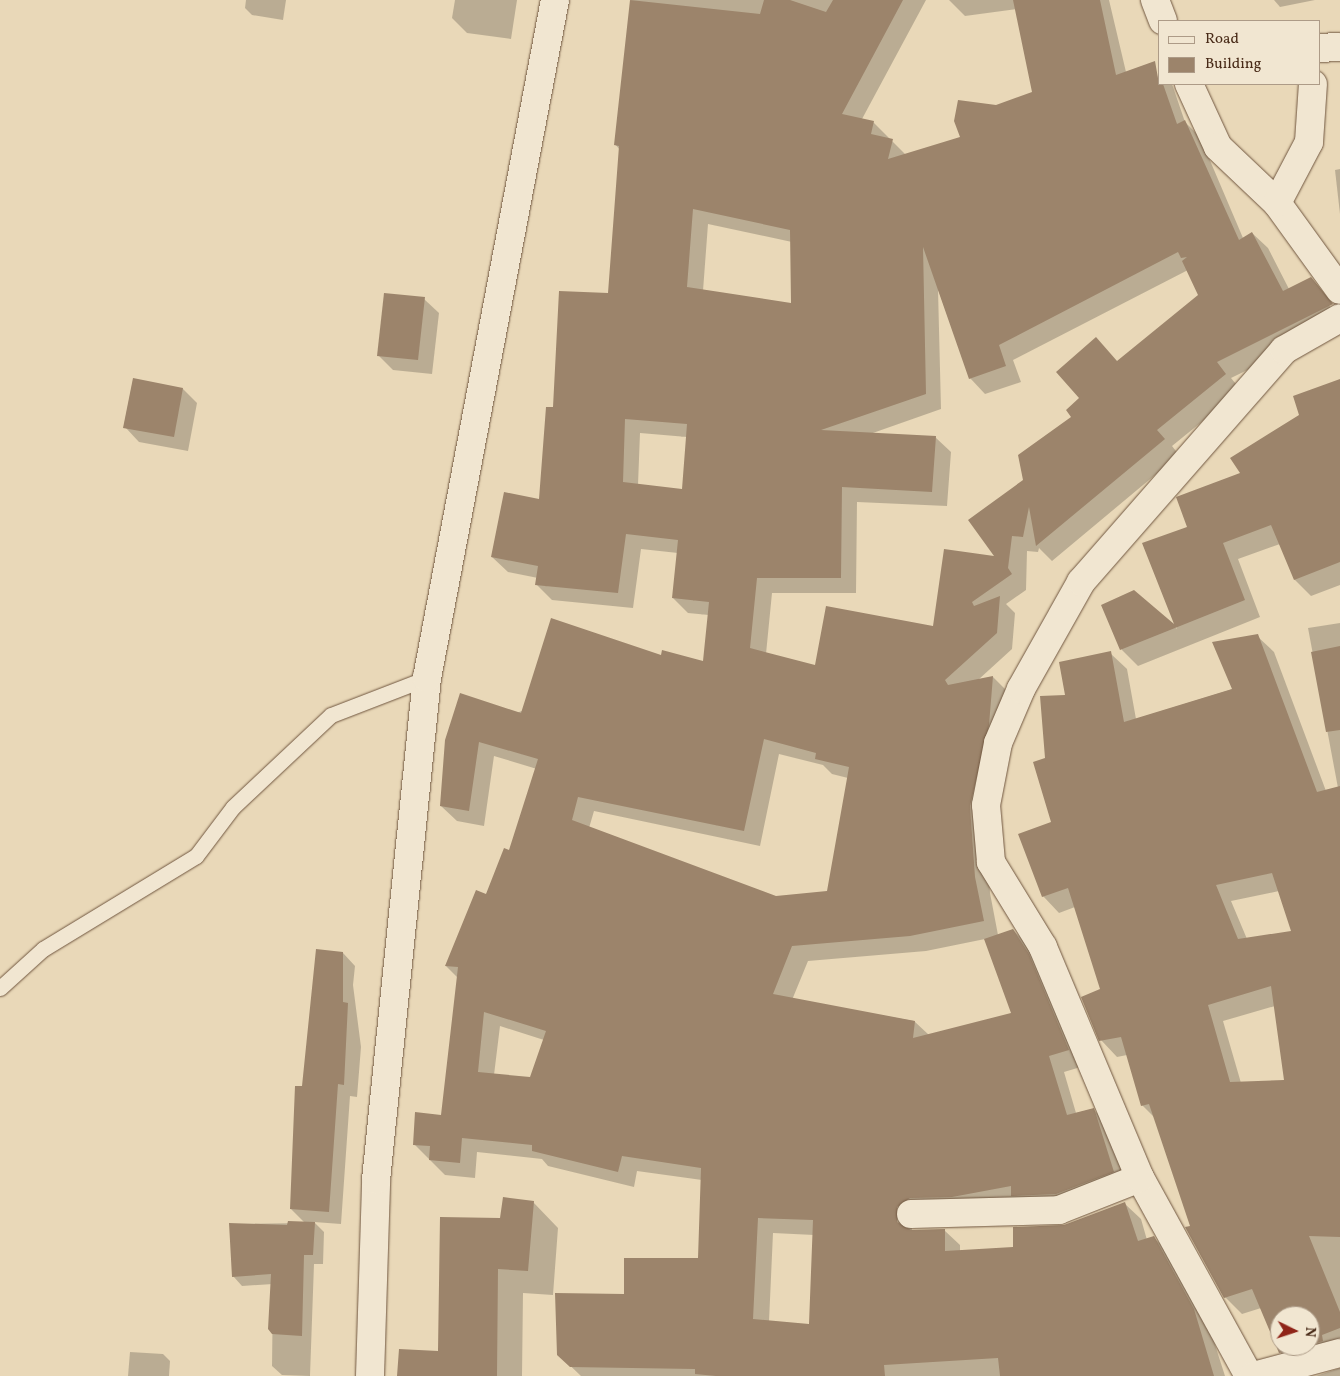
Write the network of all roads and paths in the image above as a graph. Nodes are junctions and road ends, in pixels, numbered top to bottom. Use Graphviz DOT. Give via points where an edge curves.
graph roads {
  1 [pos="555,0"];
  2 [pos="1155,0"];
  3 [pos="1163,20"];
  4 [pos="1340,47"];
  5 [pos="1320,48"];
  6 [pos="1189,85"];
  7 [pos="1313,85"];
  8 [pos="1277,204"];
  9 [pos="1340,290"];
  10 [pos="1340,318"];
  11 [pos="427,678"];
  12 [pos="0,988"];
  13 [pos="1140,1178"];
  14 [pos="911,1214"];
  15 [pos="1340,1353"];
  16 [pos="370,1376"];
  17 [pos="1249,1376"];
  18 [pos="1254,1376"];
  1 -- 11 [label="street"];
  2 -- 3 [label="street"];
  4 -- 5 [label="street"];
  6 -- 8 [label="street" via="1218,147"];
  7 -- 8 [label="street" via="1309,142"];
  8 -- 9 [label="street"];
  10 -- 13 [label="street" via="1284,350 1081,582 1021,689 998,743 986,805 991,862 1043,947"];
  11 -- 12 [label="lane" via="331,715 233,806 196,856 43,949"];
  11 -- 16 [label="street" via="376,1180"];
  13 -- 14 [label="street" via="1059,1210"];
  13 -- 17 [label="street"];
  15 -- 18 [label="street"];
}
